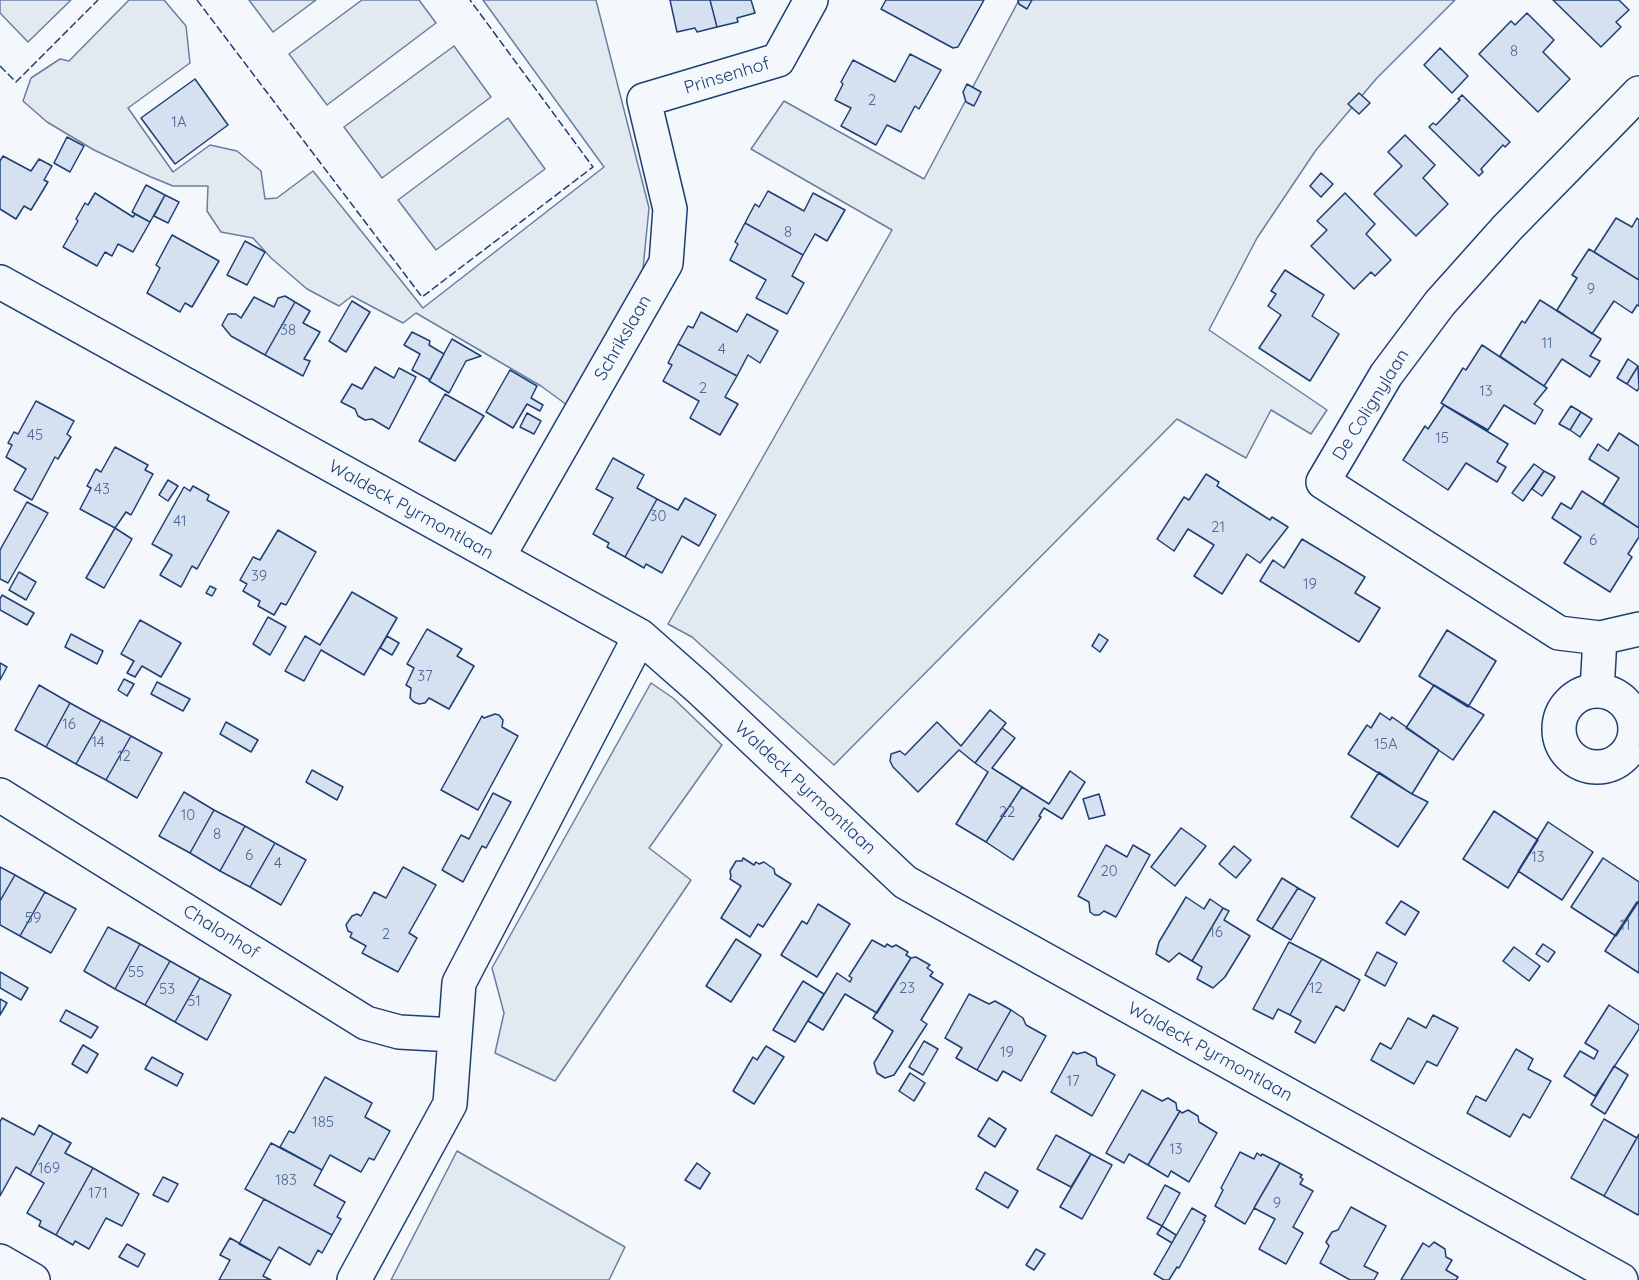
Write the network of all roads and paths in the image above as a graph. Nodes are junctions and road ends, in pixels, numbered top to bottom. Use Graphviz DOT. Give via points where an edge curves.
graph roads {
  1 [pos="811,0"];
  2 [pos="1639,93"];
  3 [pos="644,100"];
  4 [pos="3,290"];
  5 [pos="498,557"];
  6 [pos="1639,629"];
  7 [pos="640,636"];
  8 [pos="1600,638"];
  9 [pos="1598,691"];
  10 [pos="0,795"];
  11 [pos="454,1035"];
  12 [pos="0,1262"];
  13 [pos="33,1280"];
  14 [pos="354,1280"];
  15 [pos="1621,1280"];
  1 -- 3 [label="street, Prinsenhof" via="778,60"];
  2 -- 8 [label="street, De Colignylaan" via="1440,303 1386,375 1323,482 1559,633"];
  3 -- 5 [label="street, Schrikslaan" via="670,209 666,263"];
  4 -- 5 [label="street, Waldeck Pyrmontlaan"];
  5 -- 7 [label="street, Waldeck Pyrmontlaan"];
  6 -- 8 [label="street"];
  7 -- 11 [label="street" via="459,983"];
  7 -- 15 [label="street, Waldeck Pyrmontlaan" via="905,882"];
  8 -- 9 [label="street"];
  10 -- 11 [label="street, Chalonhof" via="366,1023 399,1032"];
  11 -- 14 [label="street" via="450,1104"];
  12 -- 13 [label="street"];
}
